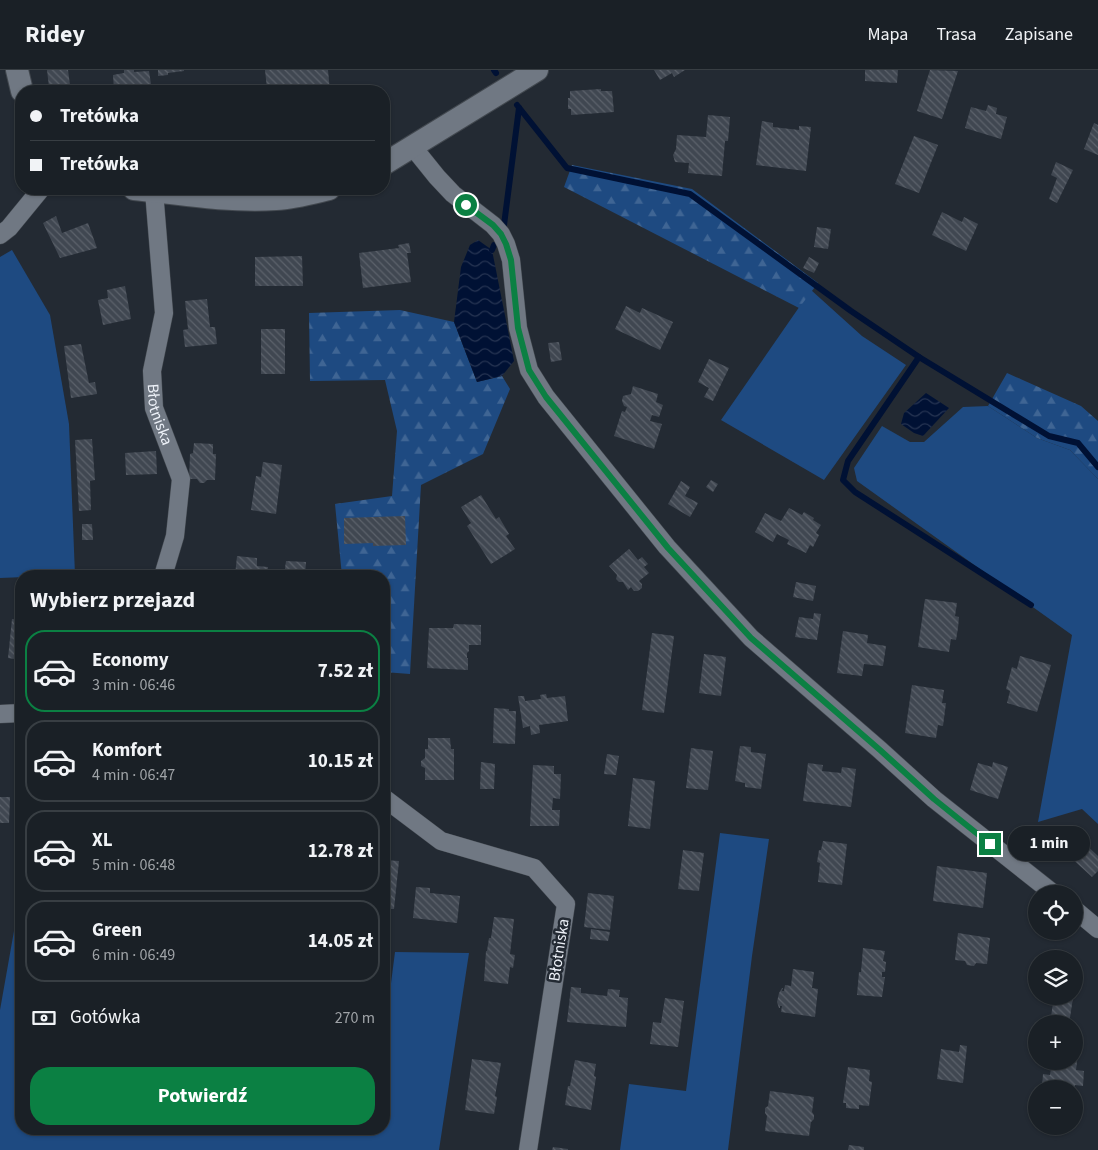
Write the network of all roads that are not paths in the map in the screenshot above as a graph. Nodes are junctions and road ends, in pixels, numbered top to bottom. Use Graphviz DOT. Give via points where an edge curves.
graph roads {
  1 [pos="17,70"];
  2 [pos="537,70"];
  3 [pos="21,85"];
  4 [pos="412,146"];
  5 [pos="390,160"];
  6 [pos="36,195"];
  7 [pos="145,195"];
  8 [pos="197,195"];
  9 [pos="304,195"];
  10 [pos="0,235"];
  11 [pos="165,570"];
  12 [pos="0,714"];
  13 [pos="15,714"];
  14 [pos="390,803"];
  15 [pos="1043,885"];
  16 [pos="1083,916"];
  17 [pos="1098,928"];
  18 [pos="528,1150"];
  1 -- 3 [label="street"];
  2 -- 4 [label="street"];
  4 -- 5 [label="street"];
  4 -- 15 [label="street" via="453,194 501,234 511,260 518,328 529,370 546,397 668,548 751,638 934,799"];
  6 -- 10 [label="street"];
  7 -- 11 [label="street, Błotniska" via="164,313 152,370 154,408 181,479 175,536"];
  8 -- 9 [label="street" via="250,200"];
  12 -- 13 [label="street"];
  14 -- 18 [label="street, Błotniska" via="441,841 534,868 566,904"];
  16 -- 17 [label="street"];
}
